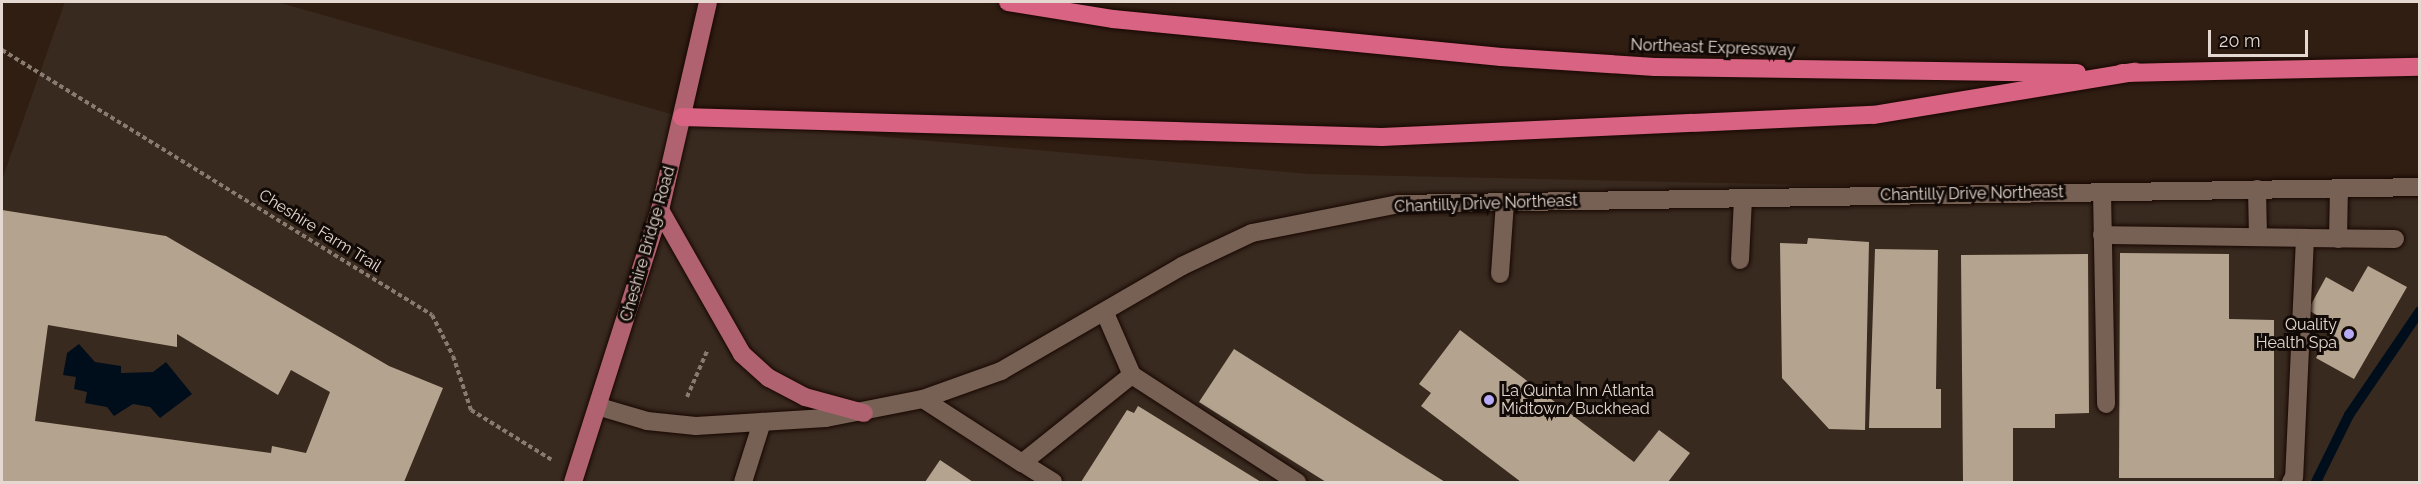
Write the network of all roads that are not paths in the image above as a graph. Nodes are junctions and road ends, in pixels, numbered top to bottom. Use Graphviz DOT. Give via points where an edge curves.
graph roads {
  1 [pos="708,2"];
  2 [pos="1008,2"];
  3 [pos="2420,67"];
  4 [pos="2135,72"];
  5 [pos="682,117"];
  6 [pos="2420,187"];
  7 [pos="2339,188"];
  8 [pos="2257,189"];
  9 [pos="2102,192"];
  10 [pos="1743,198"];
  11 [pos="1505,202"];
  12 [pos="660,210"];
  13 [pos="2102,235"];
  14 [pos="2258,237"];
  15 [pos="2305,238"];
  16 [pos="2338,239"];
  17 [pos="2395,239"];
  18 [pos="1740,260"];
  19 [pos="1500,274"];
  20 [pos="1105,313"];
  21 [pos="1132,375"];
  22 [pos="923,399"];
  23 [pos="2106,404"];
  24 [pos="600,407"];
  25 [pos="864,413"];
  26 [pos="762,422"];
  27 [pos="1022,463"];
  28 [pos="575,478"];
  29 [pos="743,483"];
  30 [pos="1053,483"];
  31 [pos="1297,483"];
  32 [pos="2291,483"];
  1 -- 5 [label="main road, Cheshire Bridge Road"];
  2 -- 4 [label="highway, Northeast Expressway" via="1113,19 1342,44 1632,65 1882,72"];
  3 -- 4 [label="highway, Northeast Expressway"];
  4 -- 5 [label="highway" via="1874,115 1382,137"];
  5 -- 12 [label="main road, Cheshire Bridge Road"];
  6 -- 7 [label="street, Chantilly Drive Northeast"];
  7 -- 8 [label="street, Chantilly Drive Northeast"];
  7 -- 16 [label="street"];
  8 -- 9 [label="street, Chantilly Drive Northeast"];
  8 -- 14 [label="street"];
  9 -- 10 [label="street, Chantilly Drive Northeast"];
  9 -- 13 [label="street"];
  10 -- 11 [label="street, Chantilly Drive Northeast"];
  10 -- 18 [label="street"];
  11 -- 19 [label="street"];
  11 -- 20 [label="street, Chantilly Drive Northeast" via="1398,204 1252,233 1182,266"];
  12 -- 24 [label="main road, Cheshire Bridge Road"];
  12 -- 25 [label="main road" via="742,354 770,378 805,398"];
  13 -- 14 [label="street"];
  13 -- 23 [label="street"];
  14 -- 15 [label="street"];
  15 -- 16 [label="street"];
  15 -- 32 [label="street"];
  16 -- 17 [label="street"];
  20 -- 21 [label="street"];
  20 -- 22 [label="street, Chantilly Drive Northeast" via="1001,370"];
  21 -- 27 [label="street"];
  21 -- 31 [label="street"];
  22 -- 25 [label="street, Chantilly Drive Northeast"];
  22 -- 27 [label="street"];
  24 -- 26 [label="street, Chantilly Drive Northeast" via="647,421 678,424"];
  24 -- 28 [label="main road, Cheshire Bridge Road"];
  25 -- 26 [label="street, Chantilly Drive Northeast"];
  26 -- 29 [label="street"];
  27 -- 30 [label="street"];
}
